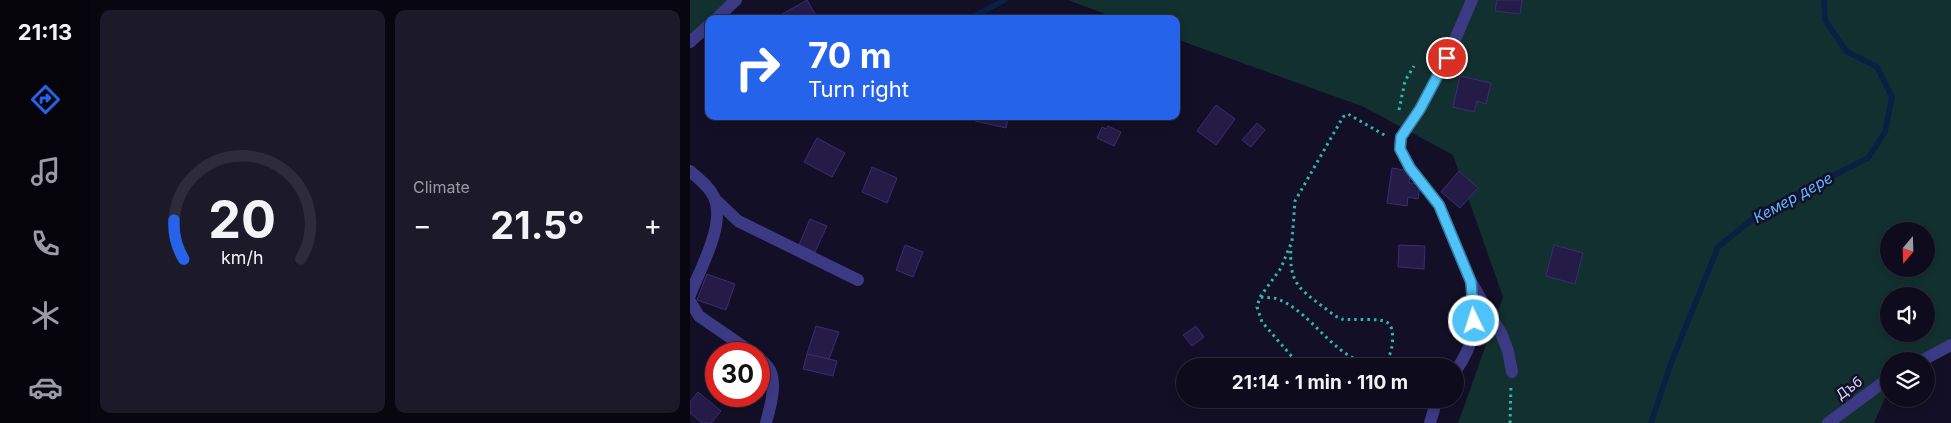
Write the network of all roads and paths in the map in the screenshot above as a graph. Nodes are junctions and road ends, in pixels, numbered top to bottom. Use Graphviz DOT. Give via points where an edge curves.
graph roads {
  1 [pos="736,0"];
  2 [pos="1472,0"];
  3 [pos="720,15"];
  4 [pos="705,29"];
  5 [pos="690,42"];
  6 [pos="1414,66"];
  7 [pos="1401,137"];
  8 [pos="690,172"];
  9 [pos="715,199"];
  10 [pos="1292,242"];
  11 [pos="858,280"];
  12 [pos="1471,282"];
  13 [pos="690,295"];
  14 [pos="1260,297"];
  15 [pos="690,301"];
  16 [pos="737,342"];
  17 [pos="1951,345"];
  18 [pos="1935,354"];
  19 [pos="1293,358"];
  20 [pos="1464,359"];
  21 [pos="770,370"];
  22 [pos="1512,372"];
  23 [pos="1880,385"];
  24 [pos="770,398"];
  25 [pos="769,407"];
  26 [pos="1434,408"];
  27 [pos="766,423"];
  28 [pos="1430,423"];
  29 [pos="1510,423"];
  30 [pos="1828,423"];
  1 -- 3 [label="street"];
  2 -- 7 [label="street" via="1447,58"];
  4 -- 5 [label="street"];
  6 -- 7 [label="path" via="1405,81 1401,98 1398,116"];
  7 -- 10 [label="path" via="1387,136 1348,114 1343,117 1295,201"];
  7 -- 12 [label="street" via="1400,149 1410,168 1439,205"];
  8 -- 9 [label="street" via="707,185"];
  9 -- 11 [label="street" via="738,221"];
  9 -- 13 [label="street" via="714,236"];
  10 -- 14 [label="path" via="1281,268"];
  10 -- 14 [label="path" via="1290,264 1301,290 1341,318 1388,323 1392,329 1389,358 1382,365 1362,362 1342,352 1289,306 1278,299"];
  12 -- 20 [label="street" via="1474,331"];
  12 -- 22 [label="street" via="1501,333"];
  14 -- 19 [label="path" via="1256,307 1262,322"];
  15 -- 16 [label="street" via="699,316"];
  17 -- 18 [label="street"];
  21 -- 24 [label="street"];
  22 -- 29 [label="path"];
  23 -- 30 [label="street, Дъб"];
  25 -- 27 [label="street"];
  26 -- 28 [label="street"];
}
